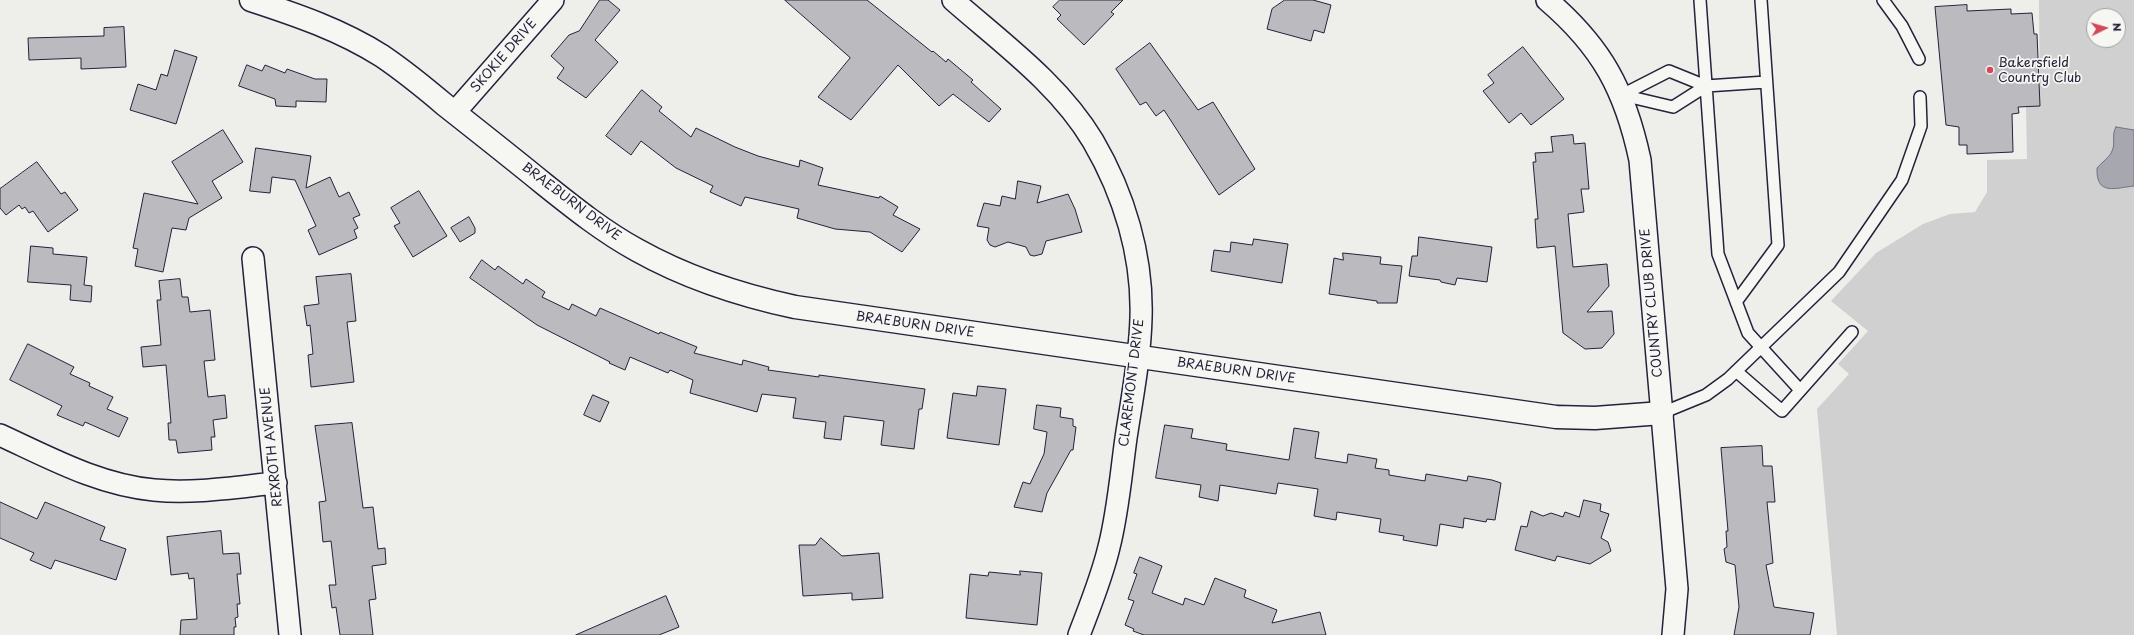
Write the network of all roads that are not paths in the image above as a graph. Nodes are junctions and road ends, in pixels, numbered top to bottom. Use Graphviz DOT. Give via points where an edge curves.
graph roads {
  1 [pos="251,0"];
  2 [pos="553,0"];
  3 [pos="953,0"];
  4 [pos="1547,0"];
  5 [pos="1700,0"];
  6 [pos="1761,0"];
  7 [pos="1883,0"];
  8 [pos="1920,59"];
  9 [pos="1766,82"];
  10 [pos="1706,86"];
  11 [pos="1622,95"];
  12 [pos="1920,97"];
  13 [pos="455,112"];
  14 [pos="253,258"];
  15 [pos="1736,302"];
  16 [pos="1852,332"];
  17 [pos="1760,348"];
  18 [pos="1138,357"];
  19 [pos="1736,371"];
  20 [pos="1800,390"];
  21 [pos="1662,413"];
  22 [pos="0,435"];
  23 [pos="276,483"];
  24 [pos="290,635"];
  25 [pos="1079,635"];
  26 [pos="1672,635"];
  1 -- 13 [label="street, BRAEBURN DRIVE" via="307,18 346,36 382,57"];
  2 -- 13 [label="street, SKOKIE DRIVE"];
  3 -- 18 [label="street, CLAREMONT DRIVE" via="1043,79 1070,108 1092,140 1111,175 1126,212 1140,278"];
  4 -- 11 [label="street, COUNTRY CLUB DRIVE" via="1586,38 1606,65"];
  5 -- 10 [label="lane"];
  6 -- 9 [label="lane"];
  7 -- 8 [label="lane" via="1902,26"];
  9 -- 10 [label="lane"];
  9 -- 15 [label="lane" via="1778,245"];
  10 -- 11 [label="lane" via="1673,107"];
  10 -- 11 [label="lane" via="1669,71"];
  10 -- 15 [label="lane" via="1718,254"];
  11 -- 21 [label="street, COUNTRY CLUB DRIVE" via="1633,127 1640,160"];
  12 -- 17 [label="lane" via="1921,126 1902,180 1839,272"];
  13 -- 18 [label="street, BRAEBURN DRIVE" via="594,223 636,250 674,270 713,286 795,307"];
  14 -- 23 [label="street, REXROTH AVENUE"];
  15 -- 17 [label="lane" via="1748,332"];
  16 -- 20 [label="lane"];
  17 -- 19 [label="lane"];
  17 -- 20 [label="lane"];
  18 -- 21 [label="street, BRAEBURN DRIVE" via="1556,417 1595,418"];
  18 -- 25 [label="street, CLAREMONT DRIVE" via="1110,546"];
  19 -- 20 [label="lane" via="1782,411"];
  19 -- 21 [label="lane" via="1706,395"];
  21 -- 26 [label="street, COUNTRY CLUB DRIVE" via="1677,589"];
  22 -- 23 [label="street" via="85,474 116,484 154,490 187,491"];
  23 -- 24 [label="street, REXROTH AVENUE"];
}
